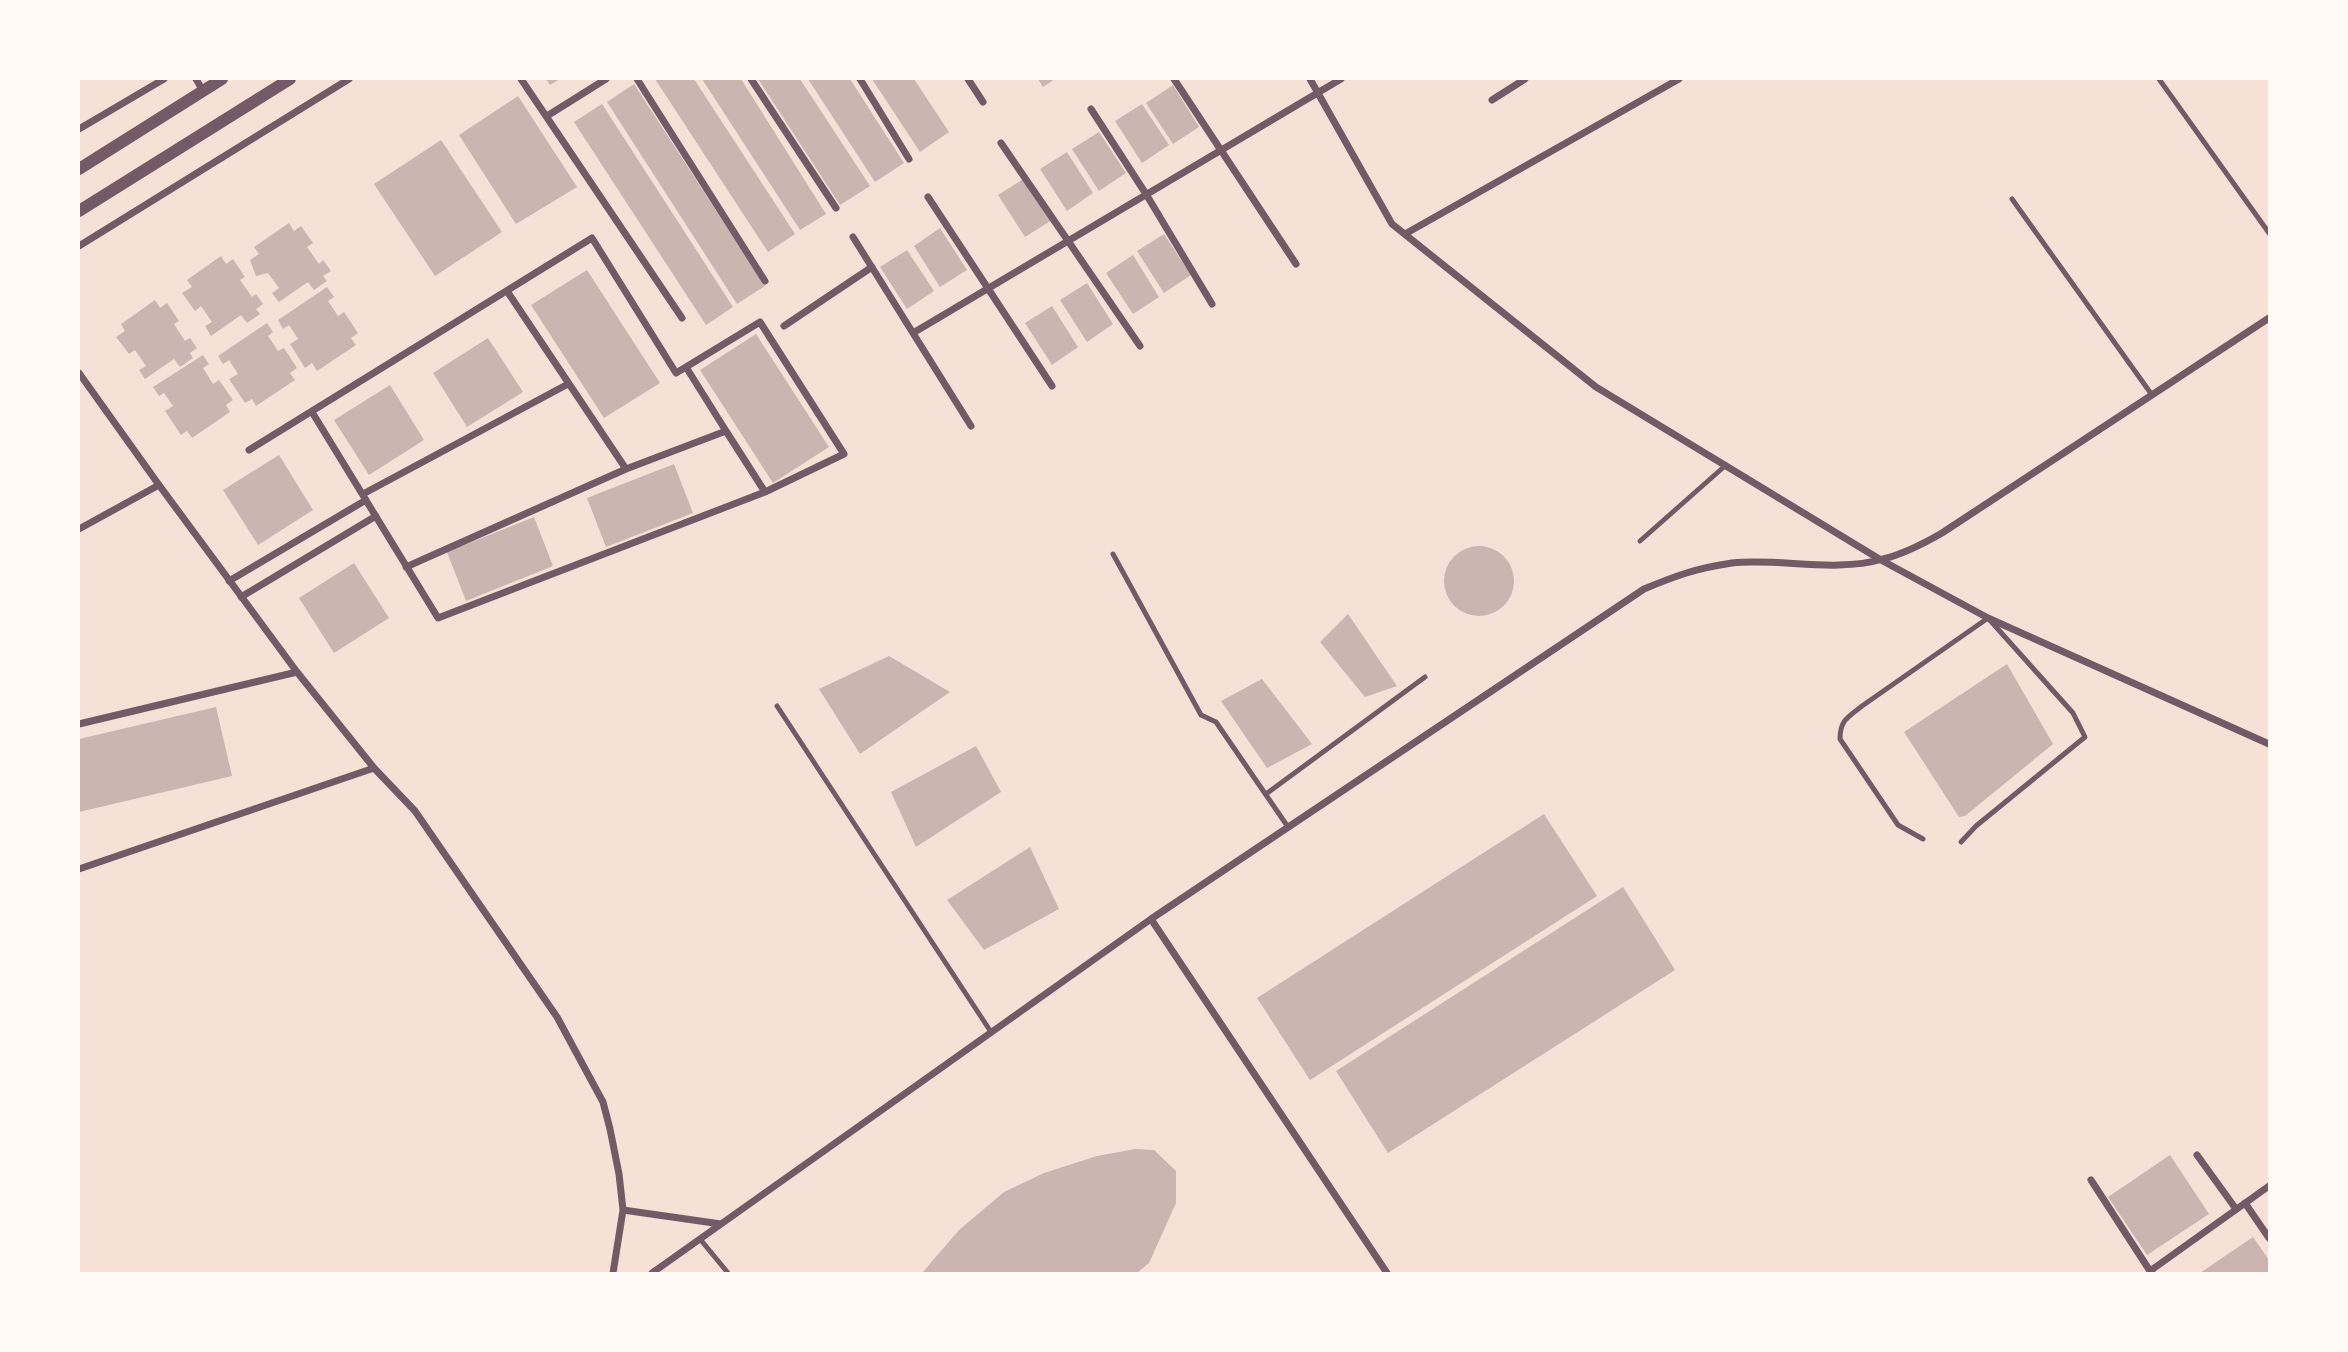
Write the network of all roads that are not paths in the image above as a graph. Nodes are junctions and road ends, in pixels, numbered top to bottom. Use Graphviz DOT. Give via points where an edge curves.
graph roads {
  1 [pos="164,79"];
  2 [pos="196,79"];
  3 [pos="222,79"];
  4 [pos="289,79"];
  5 [pos="349,79"];
  6 [pos="521,79"];
  7 [pos="606,79"];
  8 [pos="637,79"];
  9 [pos="751,79"];
  10 [pos="860,79"];
  11 [pos="968,79"];
  12 [pos="1174,79"];
  13 [pos="1310,79"];
  14 [pos="1341,79"];
  15 [pos="1525,79"];
  16 [pos="1679,79"];
  17 [pos="2158,79"];
  18 [pos="203,90"];
  19 [pos="1318,93"];
  20 [pos="1492,100"];
  21 [pos="983,103"];
  22 [pos="1091,109"];
  23 [pos="547,116"];
  24 [pos="79,129"];
  25 [pos="1001,143"];
  26 [pos="1221,150"];
  27 [pos="909,159"];
  28 [pos="79,169"];
  29 [pos="1146,194"];
  30 [pos="928,197"];
  31 [pos="2012,199"];
  32 [pos="836,208"];
  33 [pos="79,211"];
  34 [pos="2269,233"];
  35 [pos="1405,234"];
  36 [pos="853,237"];
  37 [pos="1068,241"];
  38 [pos="79,246"];
  39 [pos="1296,264"];
  40 [pos="872,267"];
  41 [pos="765,281"];
  42 [pos="988,289"];
  43 [pos="507,290"];
  44 [pos="1212,303"];
  45 [pos="682,318"];
  46 [pos="2269,318"];
  47 [pos="784,326"];
  48 [pos="913,333"];
  49 [pos="1140,346"];
  50 [pos="686,367"];
  51 [pos="79,373"];
  52 [pos="568,384"];
  53 [pos="1052,386"];
  54 [pos="2152,395"];
  55 [pos="312,412"];
  56 [pos="971,426"];
  57 [pos="726,431"];
  58 [pos="249,450"];
  59 [pos="1726,465"];
  60 [pos="626,470"];
  61 [pos="159,485"];
  62 [pos="765,492"];
  63 [pos="364,497"];
  64 [pos="376,516"];
  65 [pos="79,528"];
  66 [pos="1640,541"];
  67 [pos="1112,554"];
  68 [pos="1881,560"];
  69 [pos="406,566"];
  70 [pos="229,581"];
  71 [pos="241,597"];
  72 [pos="1988,618"];
  73 [pos="297,672"];
  74 [pos="1425,677"];
  75 [pos="777,706"];
  76 [pos="79,724"];
  77 [pos="2269,744"];
  78 [pos="374,768"];
  79 [pos="1266,794"];
  80 [pos="1288,827"];
  81 [pos="1923,839"];
  82 [pos="1961,842"];
  83 [pos="79,869"];
  84 [pos="1151,919"];
  85 [pos="991,1032"];
  86 [pos="2197,1155"];
  87 [pos="2091,1180"];
  88 [pos="2269,1186"];
  89 [pos="2245,1203"];
  90 [pos="2236,1209"];
  91 [pos="623,1210"];
  92 [pos="721,1224"];
  93 [pos="2269,1238"];
  94 [pos="700,1239"];
  95 [pos="2151,1272"];
  96 [pos="613,1273"];
  97 [pos="652,1273"];
  98 [pos="728,1273"];
  99 [pos="1387,1273"];
  1 -- 24 [label="street"];
  2 -- 18 [label="street"];
  3 -- 18 [label="street"];
  4 -- 33 [label="street"];
  5 -- 38 [label="street"];
  6 -- 23 [label="street"];
  7 -- 23 [label="street"];
  8 -- 41 [label="street"];
  9 -- 32 [label="street"];
  10 -- 27 [label="street"];
  11 -- 21 [label="street"];
  12 -- 26 [label="street"];
  13 -- 19 [label="street"];
  14 -- 19 [label="street"];
  15 -- 20 [label="street"];
  16 -- 35 [label="street"];
  17 -- 34 [label="lane"];
  18 -- 28 [label="street"];
  19 -- 26 [label="street"];
  19 -- 35 [label="street" via="1392,224"];
  22 -- 29 [label="street"];
  23 -- 45 [label="street"];
  25 -- 37 [label="street"];
  26 -- 29 [label="street"];
  26 -- 39 [label="street"];
  29 -- 37 [label="street"];
  29 -- 44 [label="street"];
  30 -- 42 [label="street"];
  31 -- 54 [label="lane"];
  35 -- 59 [label="street" via="1596,387"];
  36 -- 40 [label="street"];
  37 -- 42 [label="street"];
  37 -- 49 [label="street"];
  40 -- 47 [label="street"];
  40 -- 48 [label="street"];
  42 -- 48 [label="street"];
  42 -- 53 [label="street"];
  43 -- 50 [label="street" via="592,238 676,373"];
  43 -- 52 [label="street"];
  43 -- 55 [label="street"];
  46 -- 54 [label="street"];
  48 -- 56 [label="street"];
  50 -- 57 [label="street"];
  50 -- 62 [label="street" via="760,322 844,454"];
  51 -- 61 [label="street"];
  52 -- 60 [label="street"];
  52 -- 63 [label="street"];
  54 -- 68 [label="street" via="1942,533"];
  55 -- 58 [label="street"];
  55 -- 63 [label="street"];
  57 -- 60 [label="street"];
  57 -- 62 [label="street"];
  59 -- 66 [label="lane"];
  59 -- 68 [label="street"];
  60 -- 69 [label="street"];
  61 -- 65 [label="street"];
  61 -- 70 [label="street"];
  62 -- 69 [label="street" via="438,618"];
  63 -- 64 [label="street"];
  63 -- 70 [label="street"];
  64 -- 69 [label="street"];
  64 -- 71 [label="street"];
  67 -- 79 [label="lane" via="1201,715 1216,722"];
  68 -- 72 [label="street"];
  68 -- 80 [label="street" via="1734,563 1690,570 1644,589"];
  70 -- 71 [label="street"];
  71 -- 73 [label="street"];
  72 -- 77 [label="street"];
  72 -- 81 [label="lane" via="1840,726 1840,739 1898,825"];
  72 -- 82 [label="lane" via="2073,713 2085,737"];
  73 -- 76 [label="street"];
  73 -- 78 [label="street"];
  74 -- 79 [label="lane"];
  75 -- 85 [label="lane"];
  78 -- 83 [label="street"];
  78 -- 91 [label="street" via="415,811 556,1017 603,1102"];
  79 -- 80 [label="lane"];
  80 -- 84 [label="street"];
  84 -- 85 [label="street"];
  84 -- 99 [label="street"];
  85 -- 92 [label="street"];
  86 -- 90 [label="street"];
  87 -- 95 [label="street"];
  88 -- 89 [label="street"];
  89 -- 90 [label="street"];
  89 -- 93 [label="street"];
  90 -- 95 [label="street"];
  91 -- 92 [label="street"];
  91 -- 96 [label="street"];
  92 -- 94 [label="street"];
  94 -- 97 [label="street"];
  94 -- 98 [label="lane"];
}
